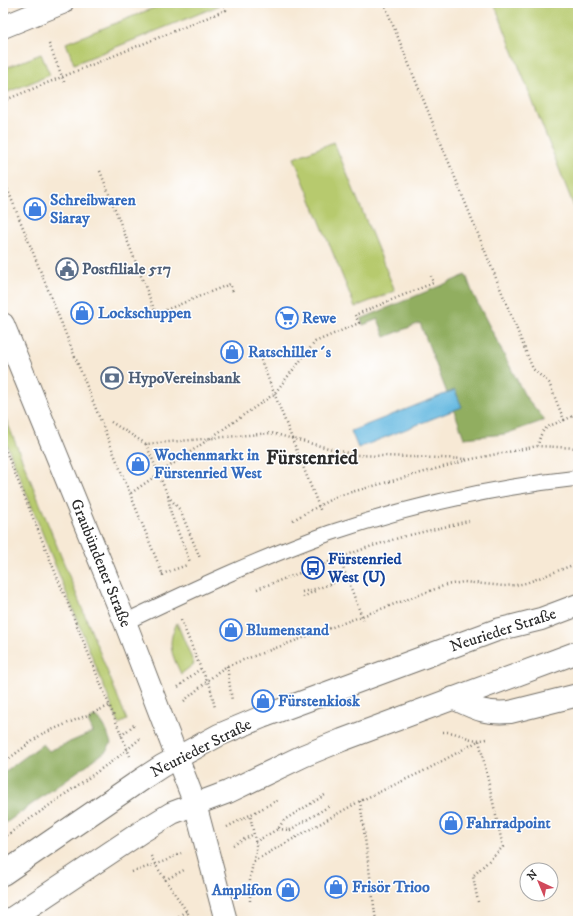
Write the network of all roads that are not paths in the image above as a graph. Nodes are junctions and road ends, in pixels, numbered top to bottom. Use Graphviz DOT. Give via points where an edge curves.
graph roads {
  1 [pos="62,3"];
  2 [pos="3,27"];
  3 [pos="3,324"];
  4 [pos="578,478"];
  5 [pos="578,605"];
  6 [pos="125,622"];
  7 [pos="578,652"];
  8 [pos="578,695"];
  9 [pos="453,698"];
  10 [pos="178,757"];
  11 [pos="195,804"];
  12 [pos="3,874"];
  13 [pos="8,921"];
  14 [pos="226,921"];
  1 -- 2 [label="main road"];
  3 -- 6 [label="main road, Graubündener Straße"];
  4 -- 6 [label="lane" via="489,491 396,513 330,534 225,576"];
  5 -- 10 [label="main road, Neurieder Straße" via="541,619 497,630 262,717"];
  6 -- 10 [label="main road, Graubündener Straße"];
  7 -- 9 [label="main road"];
  8 -- 9 [label="main road" via="510,712 491,713 477,710"];
  9 -- 11 [label="main road" via="302,756 228,792"];
  10 -- 11 [label="main road, Graubündener Straße"];
  10 -- 12 [label="main road, Neurieder Straße"];
  11 -- 13 [label="main road" via="172,813 141,832"];
  11 -- 14 [label="main road, Graubündener Straße"];
}
